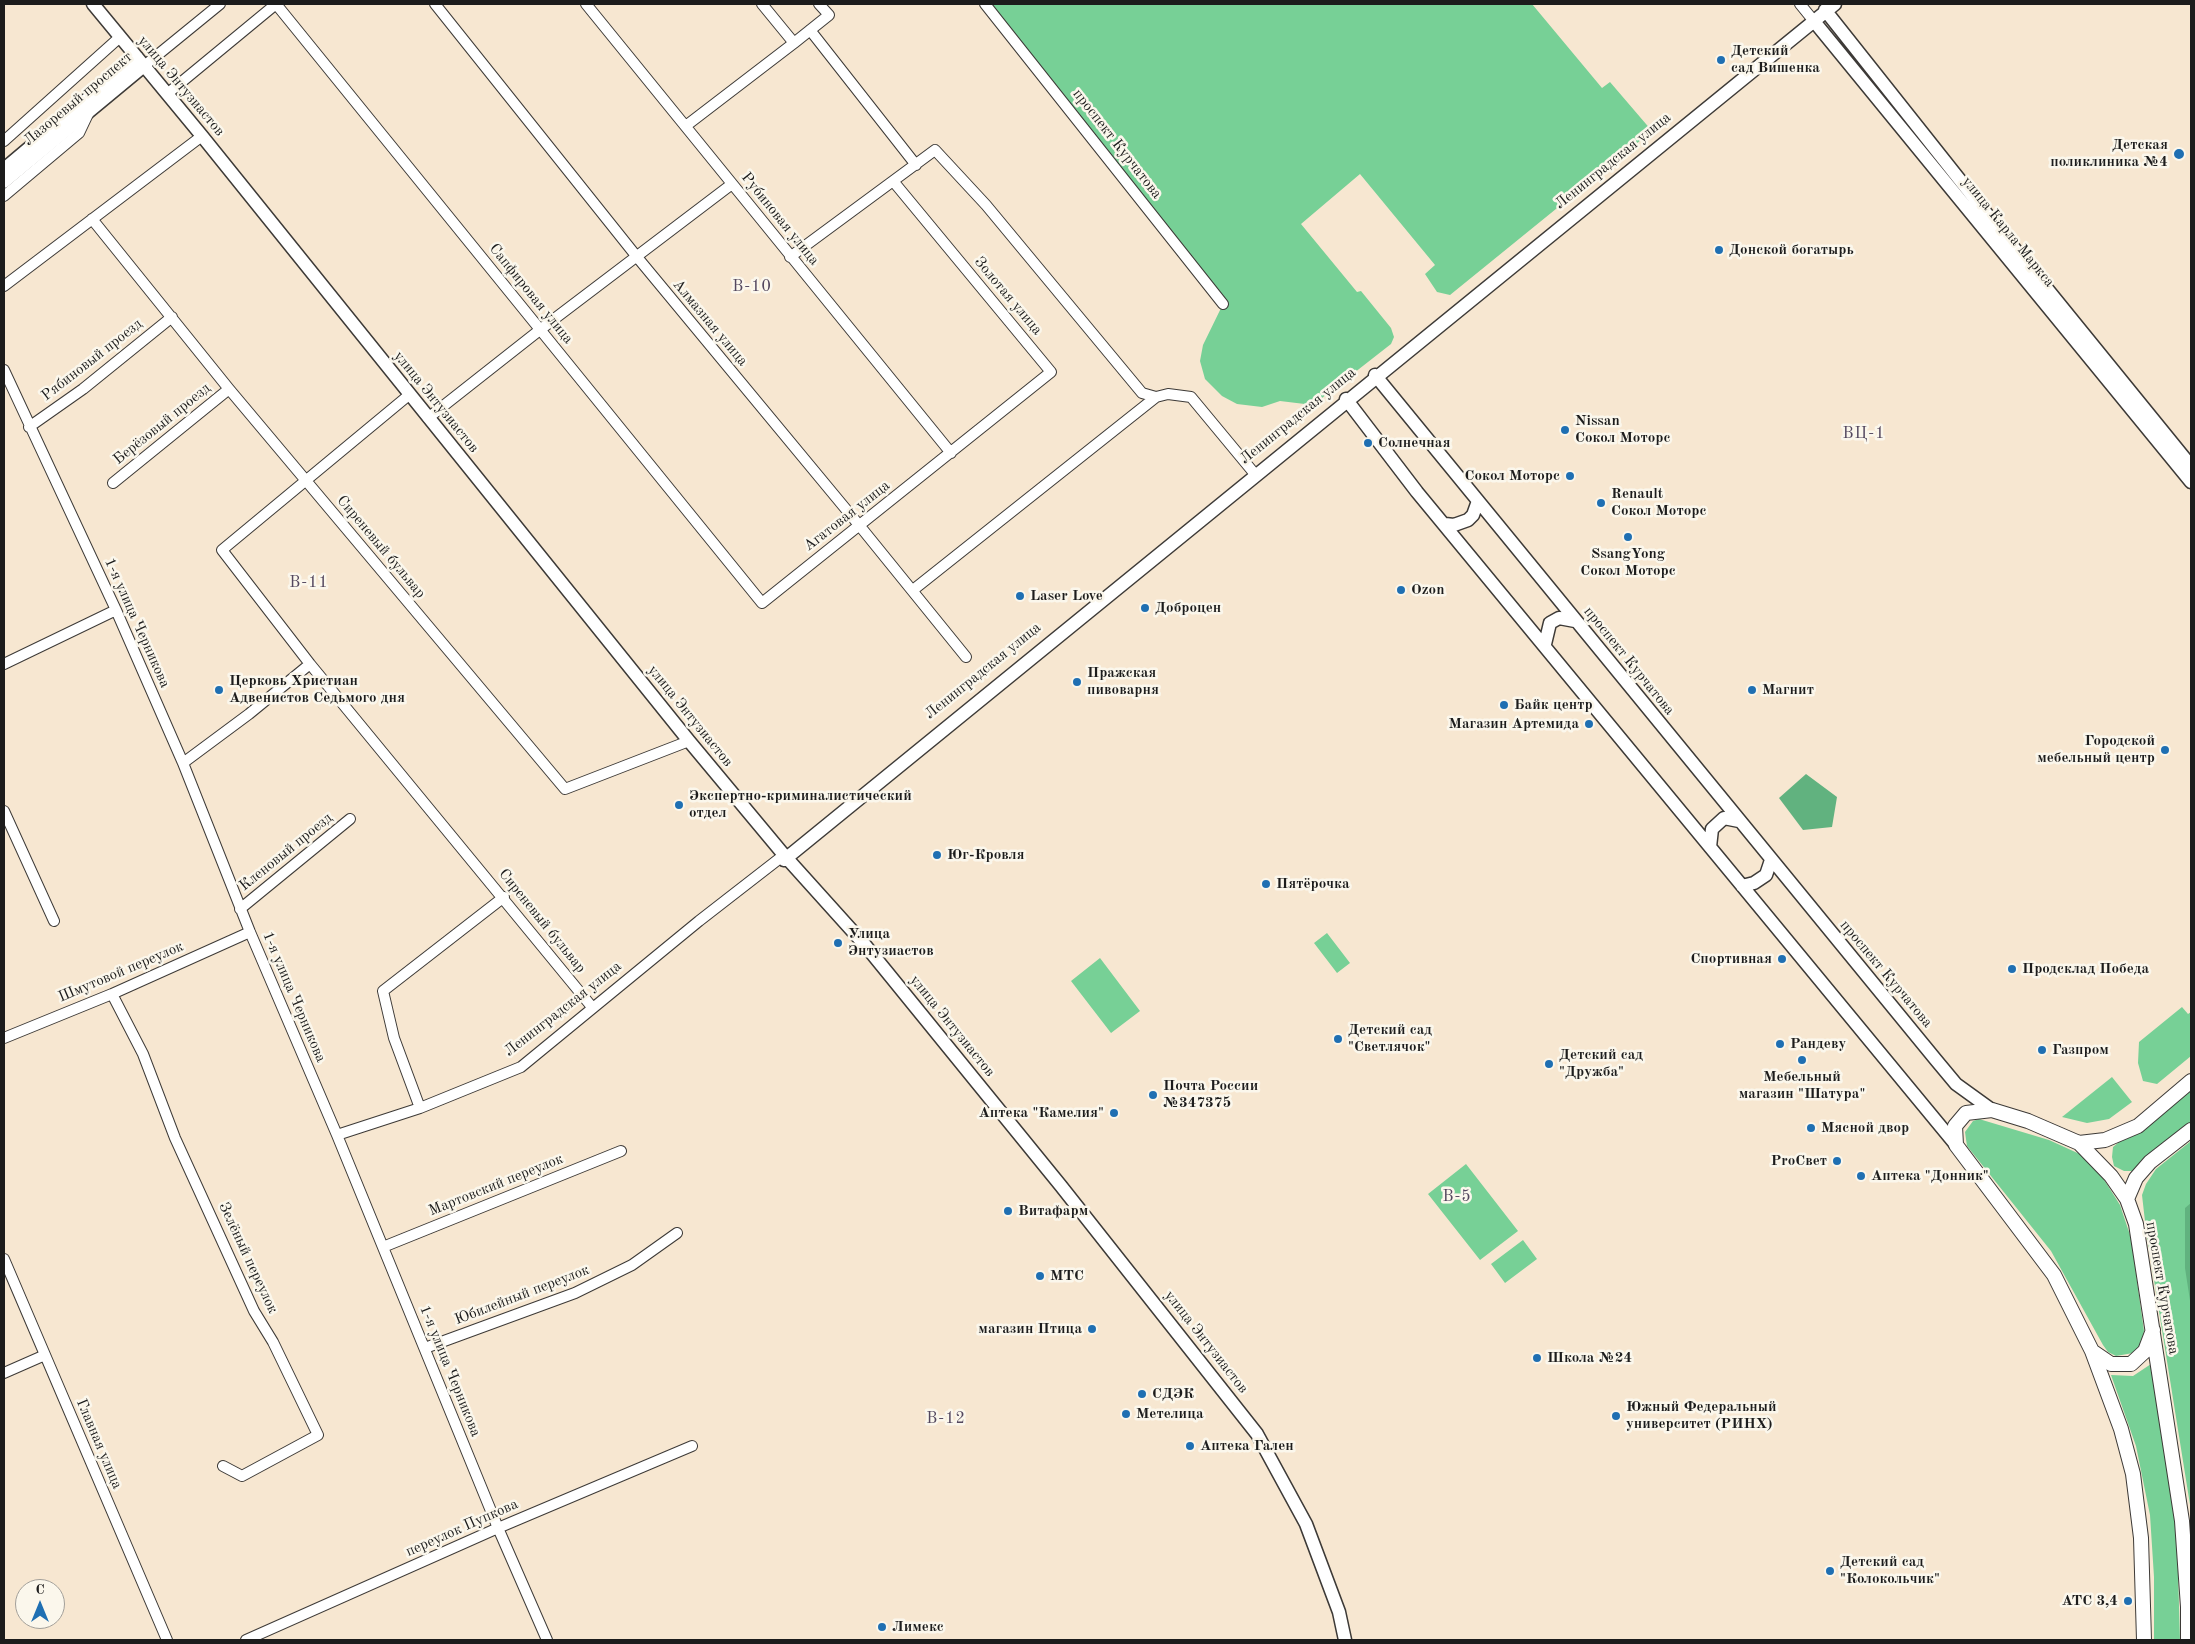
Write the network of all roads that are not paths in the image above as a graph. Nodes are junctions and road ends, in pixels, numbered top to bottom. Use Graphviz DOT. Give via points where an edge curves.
graph roads {
  1 [pos="93,4"];
  2 [pos="220,4"];
  3 [pos="276,4"];
  4 [pos="435,4"];
  5 [pos="586,4"];
  6 [pos="762,4"];
  7 [pos="819,4"];
  8 [pos="985,4"];
  9 [pos="1800,4"];
  10 [pos="1830,7"];
  11 [pos="1814,20"];
  12 [pos="810,30"];
  13 [pos="120,38"];
  14 [pos="794,42"];
  15 [pos="140,62"];
  16 [pos="167,94"];
  17 [pos="90,110"];
  18 [pos="687,125"];
  19 [pos="202,136"];
  20 [pos="4,141"];
  21 [pos="916,165"];
  22 [pos="4,169"];
  23 [pos="893,181"];
  24 [pos="4,182"];
  25 [pos="732,184"];
  26 [pos="4,196"];
  27 [pos="92,219"];
  28 [pos="790,257"];
  29 [pos="637,258"];
  30 [pos="4,286"];
  31 [pos="1223,304"];
  32 [pos="172,317"];
  33 [pos="541,329"];
  34 [pos="4,370"];
  35 [pos="1376,376"];
  36 [pos="229,389"];
  37 [pos="409,395"];
  38 [pos="1156,397"];
  39 [pos="1347,400"];
  40 [pos="428,418"];
  41 [pos="29,426"];
  42 [pos="951,453"];
  43 [pos="2191,466"];
  44 [pos="1254,473"];
  45 [pos="307,482"];
  46 [pos="2191,482"];
  47 [pos="114,483"];
  48 [pos="1478,501"];
  49 [pos="1445,524"];
  50 [pos="859,525"];
  51 [pos="913,590"];
  52 [pos="762,603"];
  53 [pos="116,610"];
  54 [pos="1576,621"];
  55 [pos="1545,644"];
  56 [pos="966,657"];
  57 [pos="4,664"];
  58 [pos="310,664"];
  59 [pos="689,741"];
  60 [pos="183,763"];
  61 [pos="4,811"];
  62 [pos="350,819"];
  63 [pos="1739,820"];
  64 [pos="1710,847"];
  65 [pos="784,857"];
  66 [pos="1771,860"];
  67 [pos="1742,886"];
  68 [pos="504,897"];
  69 [pos="240,909"];
  70 [pos="54,920"];
  71 [pos="250,932"];
  72 [pos="112,994"];
  73 [pos="592,1007"];
  74 [pos="4,1038"];
  75 [pos="2191,1081"];
  76 [pos="420,1108"];
  77 [pos="1992,1110"];
  78 [pos="2191,1130"];
  79 [pos="337,1135"];
  80 [pos="2080,1143"];
  81 [pos="1956,1145"];
  82 [pos="621,1151"];
  83 [pos="2127,1199"];
  84 [pos="677,1233"];
  85 [pos="383,1247"];
  86 [pos="4,1259"];
  87 [pos="2153,1329"];
  88 [pos="425,1348"];
  89 [pos="2092,1350"];
  90 [pos="45,1355"];
  91 [pos="4,1373"];
  92 [pos="692,1446"];
  93 [pos="222,1466"];
  94 [pos="498,1528"];
  95 [pos="168,1640"];
  96 [pos="246,1640"];
  97 [pos="546,1640"];
  98 [pos="1337,1640"];
  99 [pos="1345,1640"];
  100 [pos="2144,1640"];
  101 [pos="2188,1640"];
  1 -- 13 [label="street, улица Энтузиастов"];
  2 -- 15 [label="street, Лазоревый проспект"];
  3 -- 16 [label="street"];
  3 -- 33 [label="street, Сапфировая улица"];
  4 -- 29 [label="street, Алмазная улица"];
  5 -- 18 [label="street, Рубиновая улица"];
  6 -- 14 [label="street"];
  7 -- 12 [label="street" via="829,15"];
  8 -- 31 [label="street, проспект Курчатова"];
  9 -- 11 [label="street, улица Карла Маркса"];
  10 -- 11 [label="street, Ленинградская улица"];
  10 -- 43 [label="street, улица Карла Маркса" via="2008,242"];
  11 -- 35 [label="street, Ленинградская улица"];
  11 -- 46 [label="street, улица Карла Маркса"];
  12 -- 14 [label="street"];
  12 -- 21 [label="street"];
  13 -- 15 [label="street, улица Энтузиастов"];
  13 -- 20 [label="street"];
  14 -- 18 [label="street"];
  15 -- 16 [label="street, улица Энтузиастов"];
  15 -- 17 [label="street, Лазоревый проспект"];
  15 -- 22 [label="street, Лазоревый проспект"];
  16 -- 19 [label="street, улица Энтузиастов"];
  17 -- 24 [label="street, Лазоревый проспект"];
  17 -- 26 [label="street" via="78,133"];
  18 -- 25 [label="street, Рубиновая улица"];
  19 -- 27 [label="street"];
  19 -- 37 [label="street, улица Энтузиастов"];
  21 -- 23 [label="street"];
  21 -- 38 [label="street" via="935,150 986,205 1142,393"];
  23 -- 28 [label="street"];
  23 -- 42 [label="street, Золотая улица" via="1051,372"];
  25 -- 28 [label="street, Рубиновая улица"];
  25 -- 29 [label="street"];
  27 -- 30 [label="street"];
  27 -- 32 [label="street, Сиреневый бульвар"];
  28 -- 42 [label="street, Рубиновая улица"];
  29 -- 33 [label="street"];
  29 -- 50 [label="street, Алмазная улица"];
  32 -- 36 [label="street, Сиреневый бульвар"];
  32 -- 41 [label="street, Рябиновый проезд" via="83,389"];
  33 -- 40 [label="street"];
  33 -- 52 [label="street, Сапфировая улица"];
  34 -- 41 [label="street, 1-я улица Черникова"];
  35 -- 39 [label="street, Ленинградская улица"];
  35 -- 48 [label="street, проспект Курчатова"];
  36 -- 45 [label="street, Сиреневый бульвар"];
  36 -- 47 [label="street, Берёзовый проезд"];
  37 -- 40 [label="street, улица Энтузиастов"];
  37 -- 45 [label="street"];
  38 -- 44 [label="street" via="1168,394 1191,397"];
  38 -- 51 [label="street"];
  39 -- 44 [label="street, Ленинградская улица"];
  39 -- 49 [label="street"];
  39 -- 65 [label="street"];
  40 -- 59 [label="street, улица Энтузиастов"];
  41 -- 53 [label="street, 1-я улица Черникова"];
  42 -- 50 [label="street, Агатовая улица"];
  44 -- 65 [label="street, Ленинградская улица"];
  45 -- 58 [label="street, Сиреневый бульвар" via="222,550"];
  45 -- 59 [label="street, Сиреневый бульвар" via="565,789"];
  48 -- 49 [label="street" via="1468,520 1454,525"];
  48 -- 54 [label="street, проспект Курчатова"];
  49 -- 55 [label="street"];
  50 -- 51 [label="street, Алмазная улица"];
  50 -- 52 [label="street, Агатовая улица"];
  51 -- 56 [label="street, Алмазная улица"];
  53 -- 57 [label="street"];
  53 -- 60 [label="street, 1-я улица Черникова"];
  54 -- 55 [label="street" via="1559,618 1550,623"];
  54 -- 63 [label="street, проспект Курчатова"];
  55 -- 64 [label="street"];
  58 -- 60 [label="street"];
  58 -- 68 [label="street, Сиреневый бульвар"];
  59 -- 65 [label="street, улица Энтузиастов"];
  60 -- 69 [label="street, 1-я улица Черникова"];
  61 -- 70 [label="street"];
  62 -- 69 [label="street, Кленовый проезд"];
  63 -- 64 [label="street" via="1724,818 1712,829"];
  63 -- 66 [label="street, проспект Курчатова"];
  64 -- 67 [label="street"];
  65 -- 73 [label="street, Ленинградская улица"];
  65 -- 98 [label="street" via="1256,1443 1301,1528 1332,1615"];
  65 -- 99 [label="street, улица Энтузиастов" via="897,984 1155,1302 1257,1434 1306,1524 1339,1612"];
  66 -- 67 [label="street" via="1766,875"];
  66 -- 77 [label="street, проспект Курчатова" via="1956,1084"];
  67 -- 81 [label="street"];
  68 -- 73 [label="street, Сиреневый бульвар"];
  68 -- 76 [label="street" via="383,990 394,1038"];
  69 -- 71 [label="street, 1-я улица Черникова"];
  71 -- 72 [label="street, Шмутовой переулок"];
  71 -- 79 [label="street, 1-я улица Черникова"];
  72 -- 74 [label="street, Шмутовой переулок"];
  72 -- 93 [label="street, Зелёный переулок" via="143,1054 175,1138 254,1310 318,1435 242,1476"];
  73 -- 76 [label="street, Ленинградская улица" via="521,1067"];
  75 -- 80 [label="main road" via="2138,1126 2105,1140"];
  76 -- 79 [label="street, Ленинградская улица"];
  77 -- 80 [label="main road, проспект Курчатова"];
  77 -- 81 [label="main road" via="1966,1113 1955,1126"];
  78 -- 83 [label="main road" via="2150,1162 2136,1178"];
  79 -- 85 [label="street, 1-я улица Черникова"];
  80 -- 83 [label="main road, проспект Курчатова" via="2111,1176"];
  81 -- 89 [label="main road" via="2054,1274"];
  82 -- 85 [label="street, Мартовский переулок"];
  83 -- 87 [label="main road, проспект Курчатова" via="2136,1224"];
  84 -- 88 [label="street, Юбилейный переулок" via="632,1264 575,1293"];
  85 -- 88 [label="street, 1-я улица Черникова"];
  86 -- 90 [label="street, Главная улица"];
  87 -- 89 [label="main road" via="2145,1351 2131,1364 2111,1364"];
  87 -- 101 [label="main road, проспект Курчатова" via="2182,1521"];
  88 -- 94 [label="street, 1-я улица Черникова"];
  89 -- 100 [label="main road" via="2133,1474 2141,1538"];
  90 -- 91 [label="street"];
  90 -- 95 [label="street, Главная улица"];
  92 -- 94 [label="street, переулок Пупкова"];
  94 -- 96 [label="street, переулок Пупкова"];
  94 -- 97 [label="street, 1-я улица Черникова"];
}
